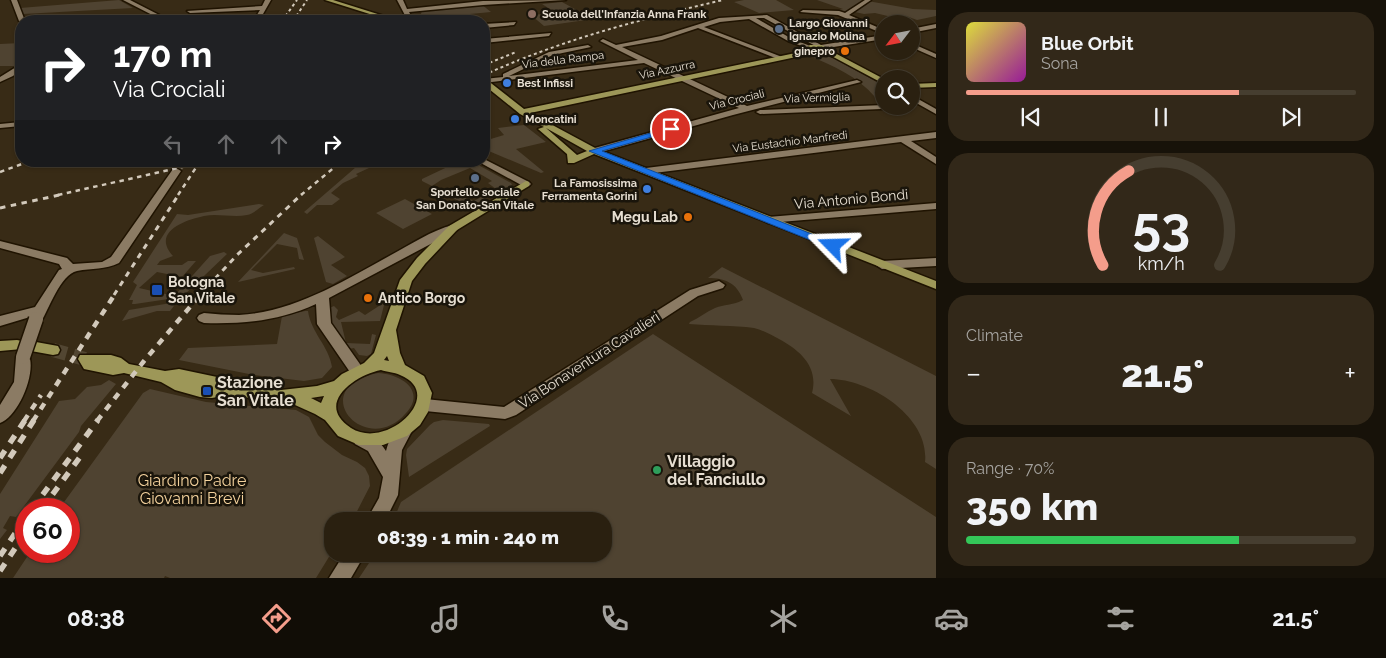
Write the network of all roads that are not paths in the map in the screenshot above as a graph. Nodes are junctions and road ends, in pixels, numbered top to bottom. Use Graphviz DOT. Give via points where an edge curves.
graph roads {
  1 [pos="14,0"];
  2 [pos="126,0"];
  3 [pos="268,0"];
  4 [pos="328,0"];
  5 [pos="400,0"];
  6 [pos="519,0"];
  7 [pos="552,0"];
  8 [pos="563,0"];
  9 [pos="868,0"];
  10 [pos="503,2"];
  11 [pos="263,8"];
  12 [pos="190,11"];
  13 [pos="405,11"];
  14 [pos="803,12"];
  15 [pos="20,15"];
  16 [pos="156,15"];
  17 [pos="259,15"];
  18 [pos="378,15"];
  19 [pos="407,15"];
  20 [pos="846,15"];
  21 [pos="514,23"];
  22 [pos="490,25"];
  23 [pos="936,26"];
  24 [pos="700,27"];
  25 [pos="875,28"];
  26 [pos="920,29"];
  27 [pos="549,34"];
  28 [pos="875,39"];
  29 [pos="490,40"];
  30 [pos="603,41"];
  31 [pos="588,47"];
  32 [pos="614,47"];
  33 [pos="821,49"];
  34 [pos="920,49"];
  35 [pos="573,50"];
  36 [pos="548,55"];
  37 [pos="936,56"];
  38 [pos="585,57"];
  39 [pos="780,58"];
  40 [pos="554,60"];
  41 [pos="645,61"];
  42 [pos="15,71"];
  43 [pos="875,77"];
  44 [pos="682,79"];
  45 [pos="0,80"];
  46 [pos="497,80"];
  47 [pos="490,81"];
  48 [pos="858,82"];
  49 [pos="936,85"];
  50 [pos="920,86"];
  51 [pos="490,87"];
  52 [pos="920,102"];
  53 [pos="920,105"];
  54 [pos="925,105"];
  55 [pos="875,107"];
  56 [pos="746,109"];
  57 [pos="523,112"];
  58 [pos="936,112"];
  59 [pos="730,113"];
  60 [pos="532,117"];
  61 [pos="15,125"];
  62 [pos="0,126"];
  63 [pos="936,135"];
  64 [pos="902,139"];
  65 [pos="594,151"];
  66 [pos="936,161"];
  67 [pos="490,166"];
  68 [pos="179,167"];
  69 [pos="646,172"];
  70 [pos="526,184"];
  71 [pos="936,206"];
  72 [pos="768,220"];
  73 [pos="453,228"];
  74 [pos="0,244"];
  75 [pos="403,253"];
  76 [pos="420,261"];
  77 [pos="936,262"];
  78 [pos="882,265"];
  79 [pos="68,270"];
  80 [pos="719,285"];
  81 [pos="936,285"];
  82 [pos="322,298"];
  83 [pos="39,311"];
  84 [pos="204,318"];
  85 [pos="0,322"];
  86 [pos="390,330"];
  87 [pos="0,346"];
  88 [pos="36,347"];
  89 [pos="53,350"];
  90 [pos="20,351"];
  91 [pos="85,359"];
  92 [pos="399,368"];
  93 [pos="363,369"];
  94 [pos="338,385"];
  95 [pos="266,394"];
  96 [pos="425,405"];
  97 [pos="331,416"];
  98 [pos="0,417"];
  99 [pos="405,429"];
  100 [pos="361,439"];
  101 [pos="390,474"];
  102 [pos="380,512"];
  103 [pos="350,562"];
  104 [pos="339,578"];
  1 -- 15 [label="street"];
  2 -- 16 [label="street"];
  3 -- 11 [label="street"];
  4 -- 18 [label="main road"];
  5 -- 13 [label="street"];
  6 -- 10 [label="street"];
  7 -- 8 [label="street"];
  7 -- 10 [label="street"];
  9 -- 20 [label="street"];
  10 -- 13 [label="street"];
  11 -- 12 [label="street"];
  11 -- 17 [label="street"];
  13 -- 19 [label="street"];
  14 -- 20 [label="street" via="830,11"];
  20 -- 25 [label="street"];
  21 -- 22 [label="street"];
  23 -- 26 [label="street"];
  24 -- 32 [label="street"];
  24 -- 33 [label="street" via="720,20 750,17 790,40"];
  24 -- 39 [label="street"];
  27 -- 29 [label="street"];
  28 -- 33 [label="street, Via Azzurra"];
  30 -- 32 [label="street"];
  31 -- 35 [label="street"];
  32 -- 41 [label="street"];
  33 -- 39 [label="main road, Via Azzurra"];
  33 -- 43 [label="main road"];
  34 -- 37 [label="street"];
  35 -- 36 [label="street"];
  35 -- 38 [label="street"];
  36 -- 40 [label="street"];
  36 -- 46 [label="street"];
  39 -- 44 [label="main road, Via Azzurra"];
  41 -- 44 [label="street"];
  41 -- 46 [label="street, Via della Rampa"];
  42 -- 45 [label="street"];
  44 -- 56 [label="street"];
  44 -- 57 [label="main road, Via Azzurra"];
  46 -- 47 [label="street, Via della Rampa"];
  48 -- 56 [label="street, Via Crociali"];
  49 -- 50 [label="main road"];
  51 -- 57 [label="main road"];
  52 -- 54 [label="street"];
  53 -- 54 [label="street"];
  54 -- 58 [label="street"];
  55 -- 59 [label="street, Via Vermiglia"];
  56 -- 59 [label="street, Via Crociali"];
  57 -- 60 [label="main road"];
  59 -- 65 [label="street, Via Crociali"];
  60 -- 65 [label="main road"];
  60 -- 65 [label="main road" via="571,153 572,161"];
  61 -- 62 [label="street"];
  63 -- 64 [label="street, Via Eustachio Manfredi"];
  64 -- 66 [label="street"];
  64 -- 69 [label="street, Via Eustachio Manfredi"];
  65 -- 69 [label="main road"];
  67 -- 70 [label="street"];
  68 -- 79 [label="street" via="115,260 104,265"];
  69 -- 72 [label="main road"];
  70 -- 73 [label="main road"];
  71 -- 72 [label="street, Via Antonio Bondi"];
  72 -- 78 [label="main road"];
  73 -- 75 [label="street"];
  73 -- 76 [label="main road"];
  74 -- 79 [label="street" via="63,261"];
  75 -- 76 [label="street"];
  75 -- 82 [label="street"];
  76 -- 86 [label="main road" via="406,280"];
  77 -- 78 [label="street"];
  78 -- 81 [label="main road"];
  79 -- 83 [label="street" via="60,276"];
  80 -- 96 [label="street, Via Bonaventura Cavalieri" via="694,293 510,411"];
  82 -- 84 [label="street" via="272,313 224,320"];
  82 -- 93 [label="street" via="324,324"];
  83 -- 85 [label="street"];
  83 -- 90 [label="street, bridge"];
  86 -- 92 [label="main road"];
  86 -- 93 [label="main road" via="380,356"];
  87 -- 90 [label="main road"];
  88 -- 89 [label="main road"];
  90 -- 98 [label="street" via="24,366 22,384"];
  91 -- 95 [label="main road" via="89,365 165,377 173,384 207,391 224,389"];
  92 -- 93 [label="main road"];
  92 -- 96 [label="main road" via="420,382"];
  93 -- 94 [label="main road"];
  94 -- 95 [label="main road" via="317,392"];
  94 -- 97 [label="main road" via="332,396"];
  95 -- 97 [label="main road" via="315,406"];
  96 -- 99 [label="main road" via="420,415"];
  97 -- 100 [label="main road" via="342,430"];
  99 -- 100 [label="main road" via="388,436"];
  99 -- 101 [label="street" via="395,443"];
  100 -- 101 [label="street" via="374,446"];
  101 -- 102 [label="street" via="388,498"];
  103 -- 104 [label="street"];
}
